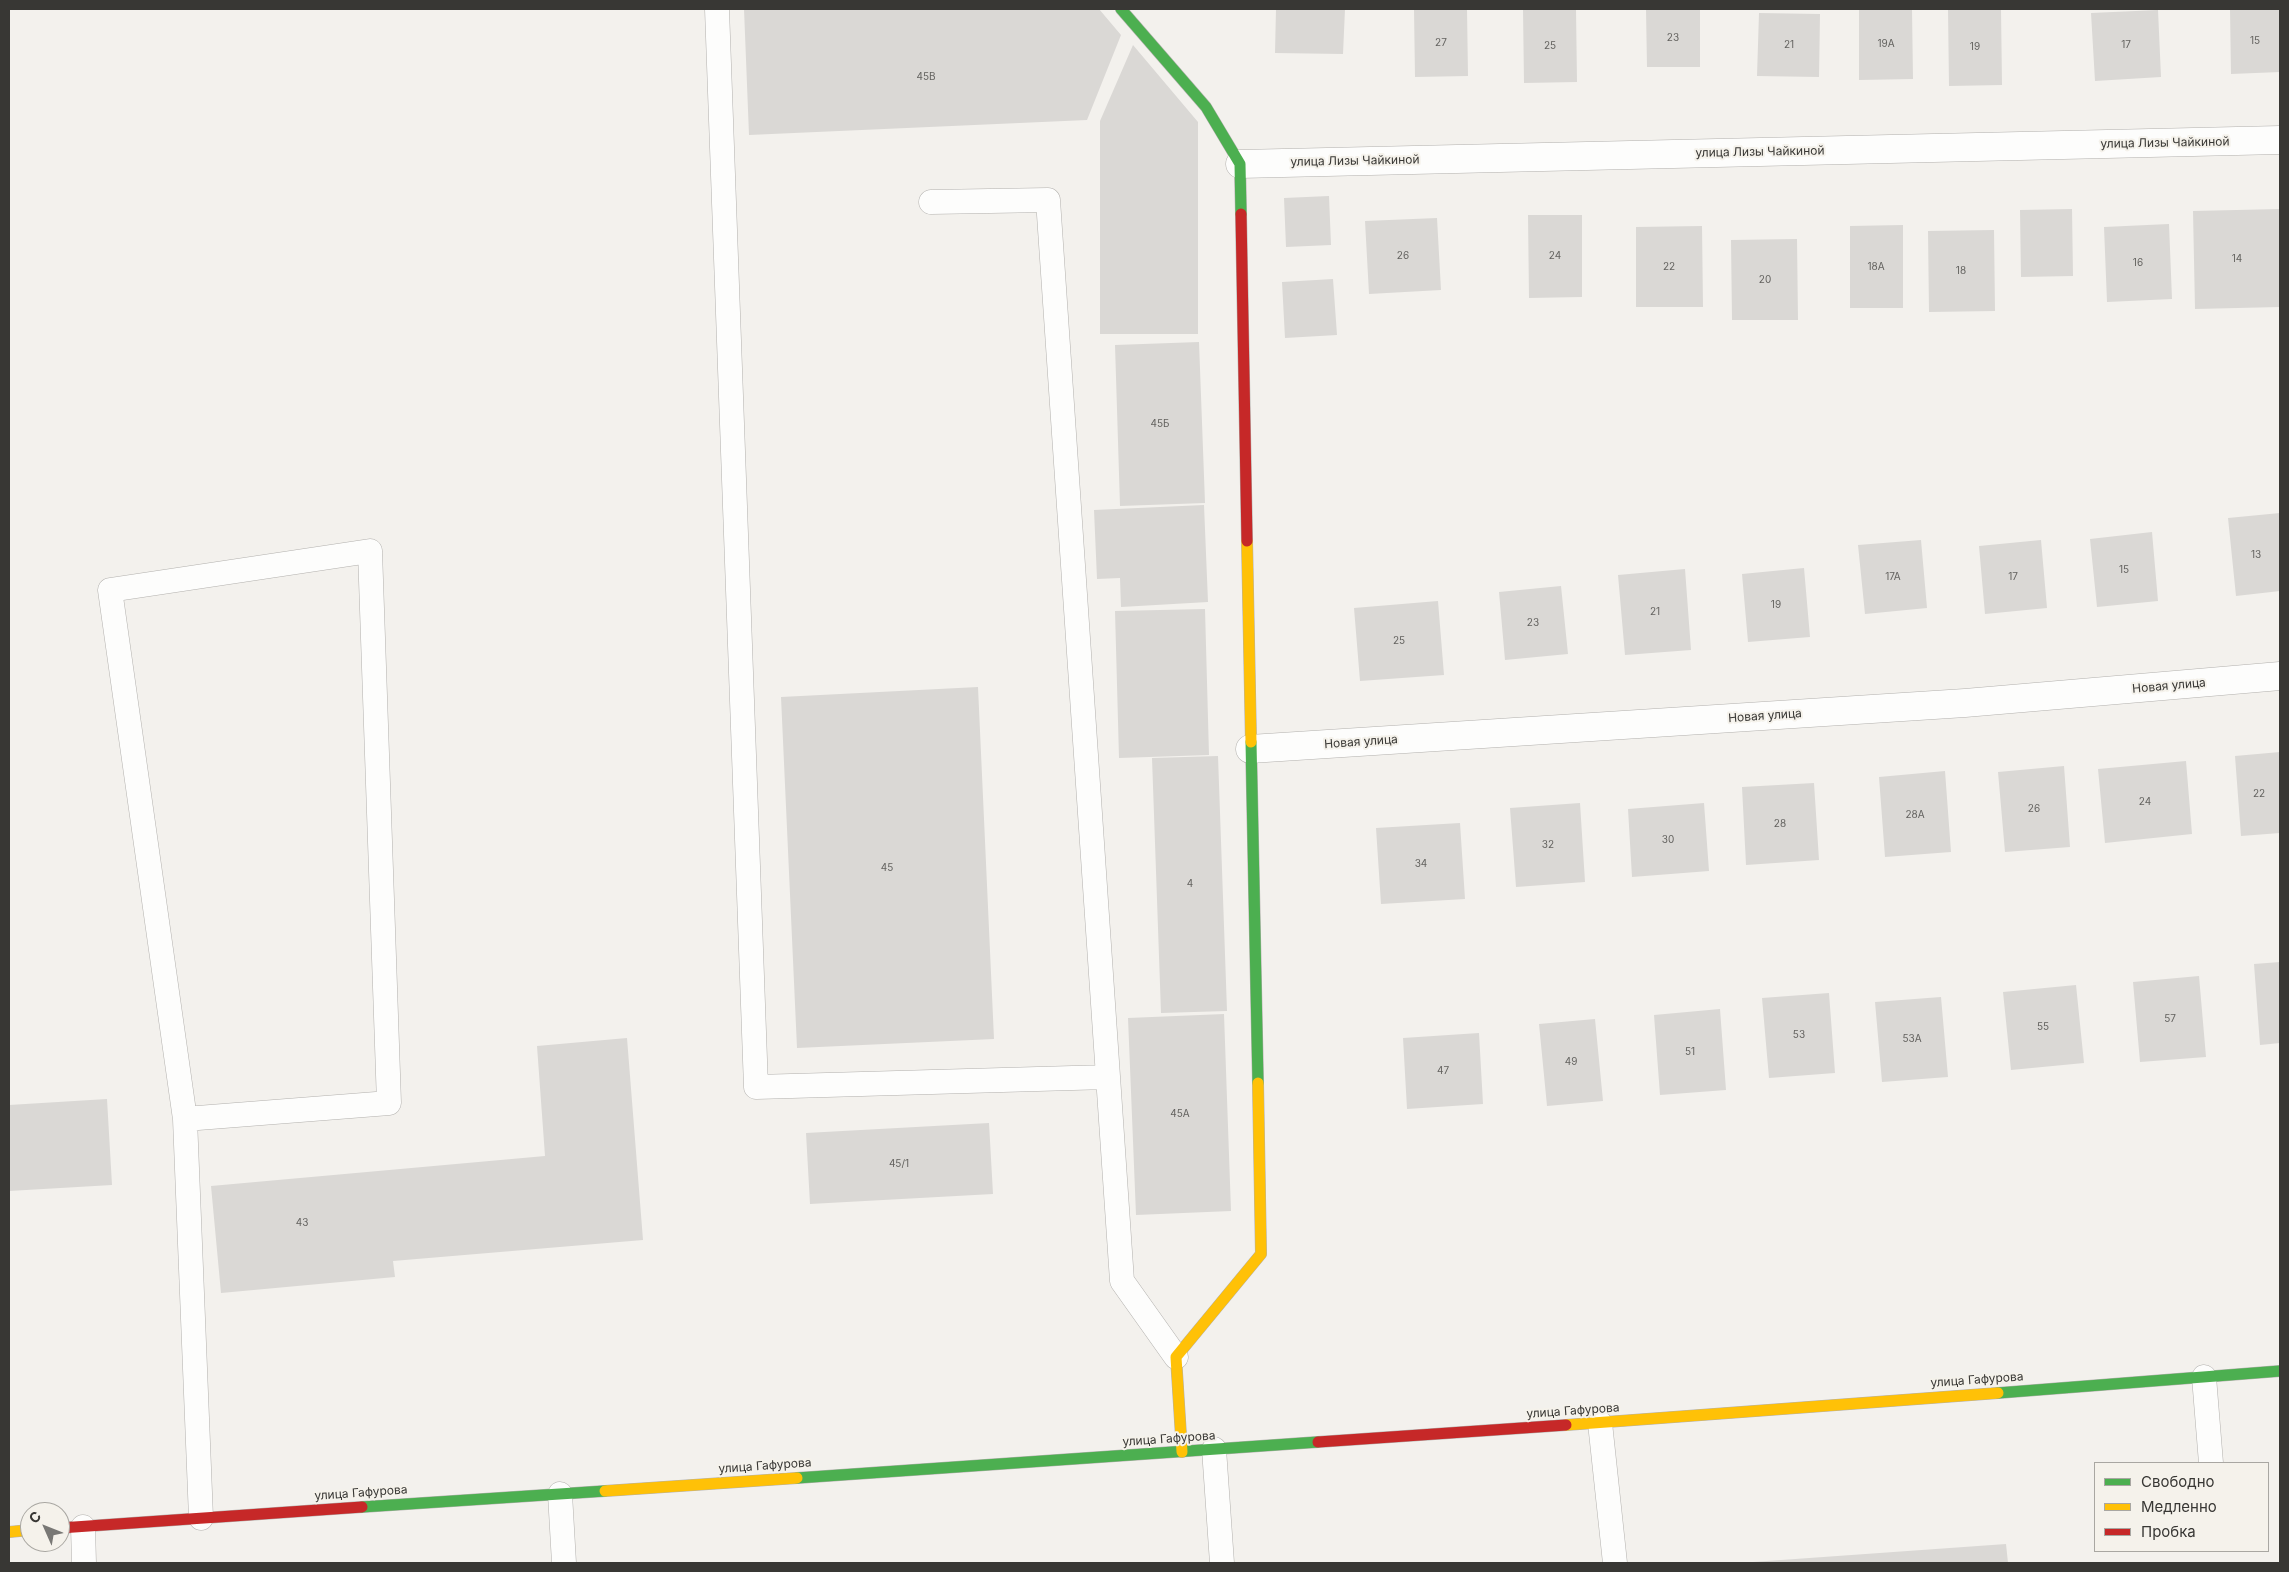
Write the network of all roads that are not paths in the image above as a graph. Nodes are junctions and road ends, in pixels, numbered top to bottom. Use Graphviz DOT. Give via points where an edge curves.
graph roads {
  1 [pos="717,9"];
  2 [pos="1121,9"];
  3 [pos="2280,140"];
  4 [pos="1240,164"];
  5 [pos="930,202"];
  6 [pos="2280,676"];
  7 [pos="1250,749"];
  8 [pos="1108,1077"];
  9 [pos="185,1120"];
  10 [pos="1176,1357"];
  11 [pos="2280,1371"];
  12 [pos="2204,1377"];
  13 [pos="1600,1423"];
  14 [pos="1214,1449"];
  15 [pos="1182,1452"];
  16 [pos="2211,1462"];
  17 [pos="560,1494"];
  18 [pos="201,1518"];
  19 [pos="83,1526"];
  20 [pos="70,1527"];
  21 [pos="84,1563"];
  22 [pos="564,1563"];
  23 [pos="1222,1563"];
  24 [pos="1615,1563"];
  1 -- 8 [label="lane" via="756,1087"];
  2 -- 4 [label="main road" via="1206,107"];
  3 -- 4 [label="street, улица Лизы Чайкиной"];
  4 -- 7 [label="main road"];
  5 -- 8 [label="lane" via="1048,200"];
  6 -- 7 [label="street, Новая улица" via="1965,703"];
  7 -- 10 [label="main road" via="1261,1254"];
  8 -- 10 [label="lane" via="1122,1281"];
  9 -- 9 [label="lane" via="389,1103 370,551 110,590"];
  9 -- 18 [label="lane"];
  10 -- 15 [label="main road"];
  11 -- 12 [label="main road, улица Гафурова"];
  12 -- 13 [label="main road, улица Гафурова"];
  12 -- 16 [label="lane"];
  13 -- 14 [label="main road, улица Гафурова"];
  13 -- 24 [label="lane"];
  14 -- 15 [label="main road, улица Гафурова"];
  14 -- 23 [label="lane"];
  15 -- 17 [label="main road, улица Гафурова"];
  17 -- 18 [label="main road, улица Гафурова"];
  17 -- 22 [label="lane"];
  18 -- 19 [label="main road, улица Гафурова"];
  19 -- 20 [label="main road, улица Гафурова"];
  19 -- 21 [label="lane"];
}
